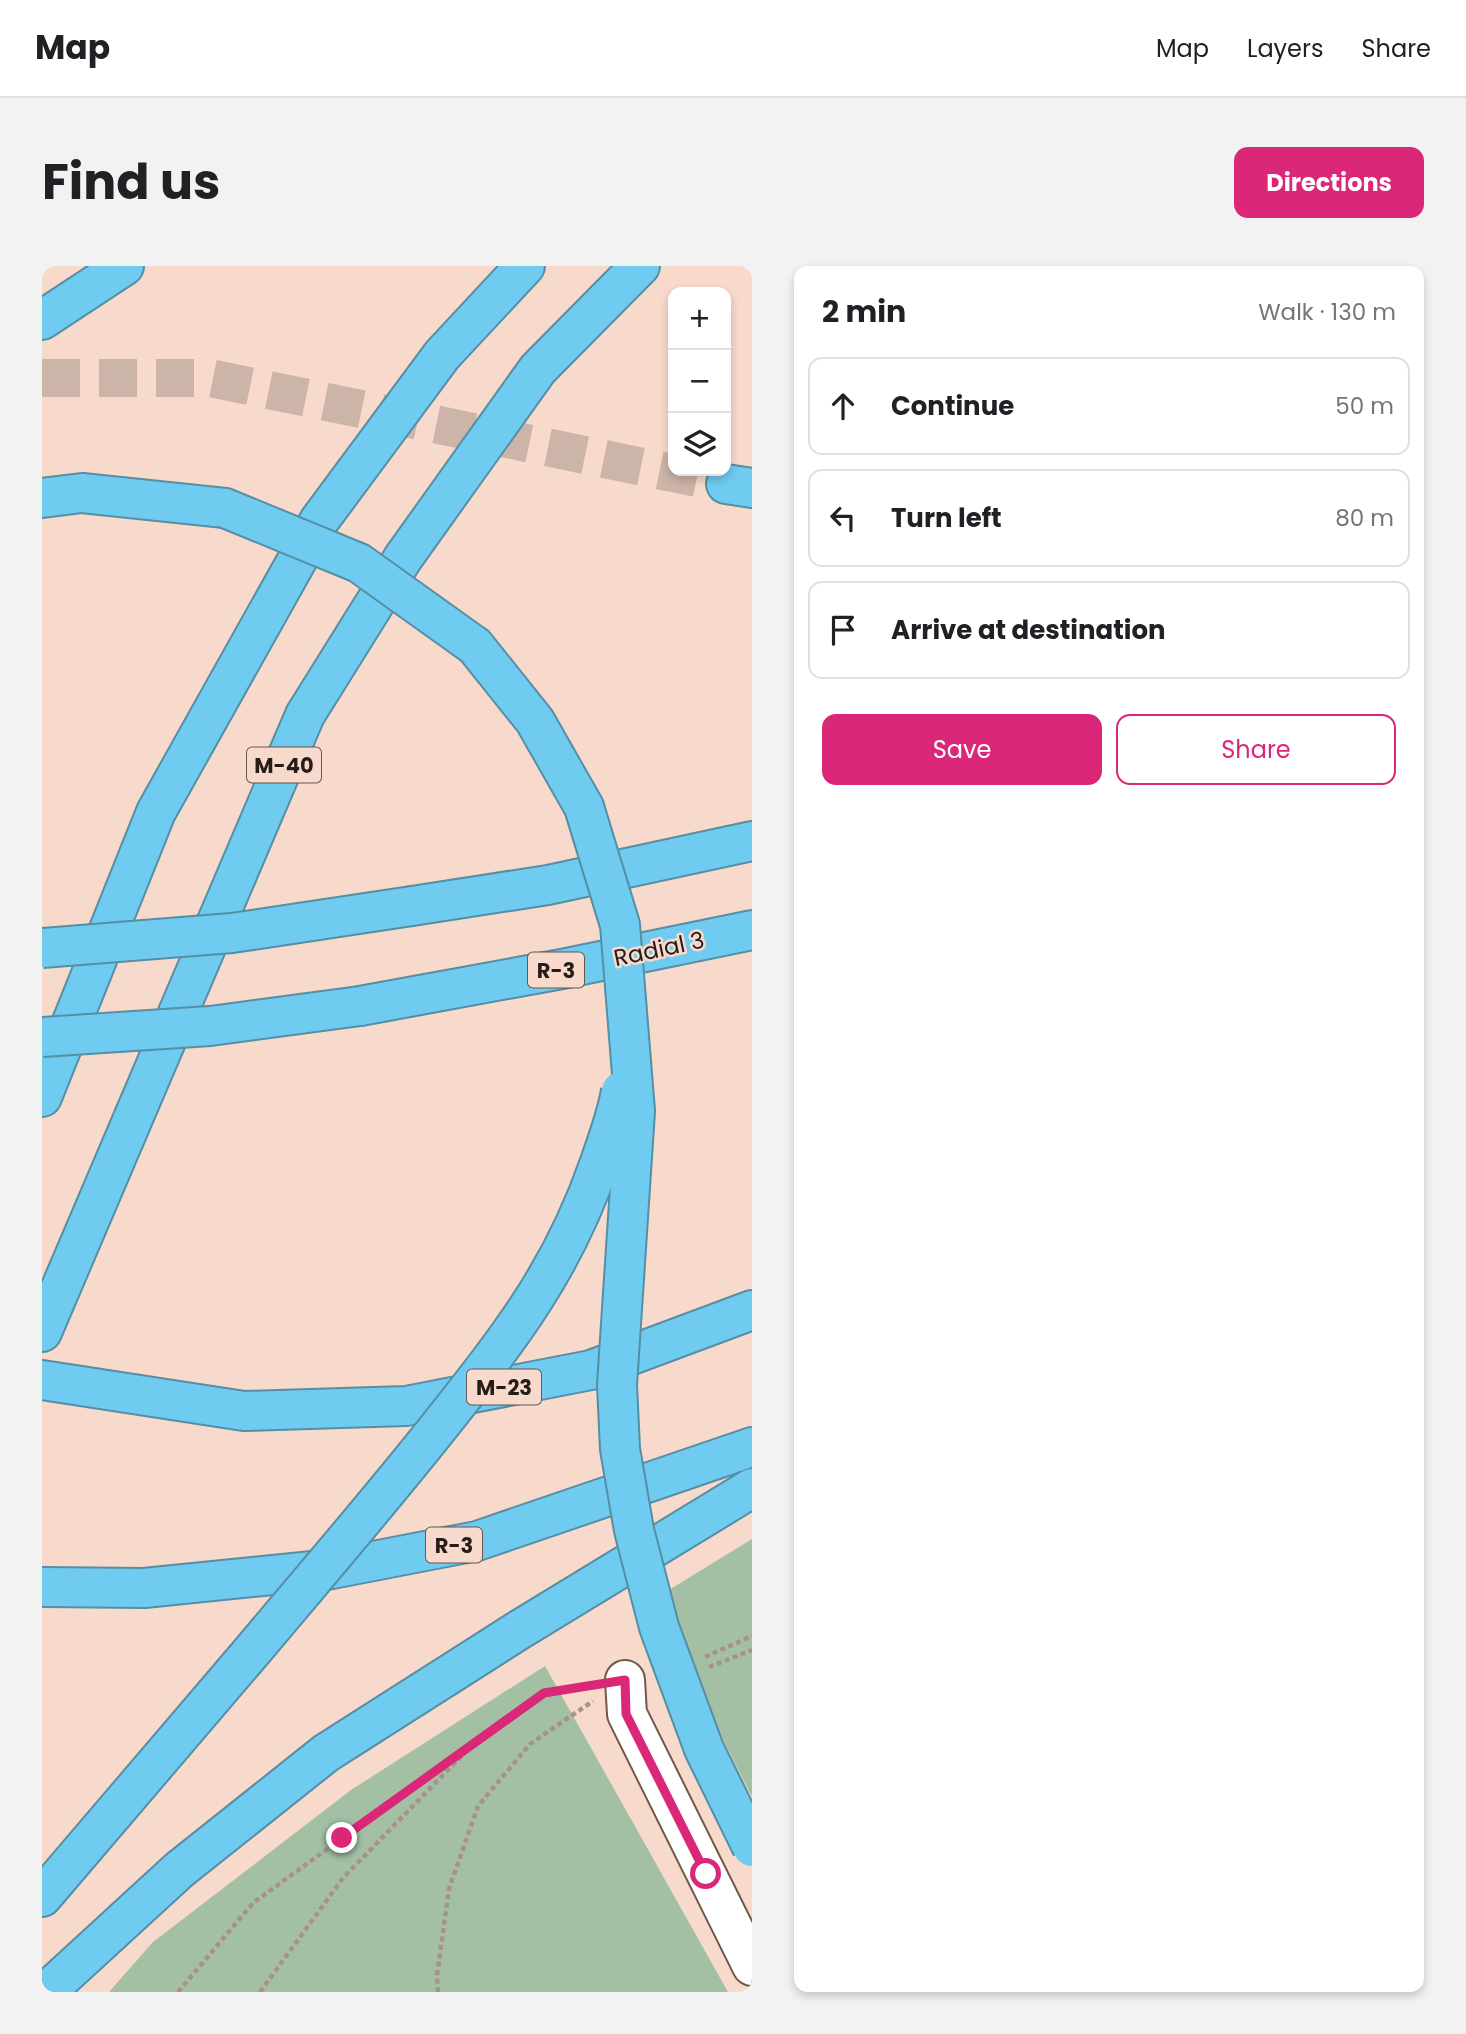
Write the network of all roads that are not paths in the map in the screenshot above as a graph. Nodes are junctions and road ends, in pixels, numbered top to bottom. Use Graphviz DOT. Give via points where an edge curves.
graph roads {
  1 [pos="124,266"];
  2 [pos="525,266"];
  3 [pos="640,266"];
  4 [pos="42,320"];
  5 [pos="42,498"];
  6 [pos="752,841"];
  7 [pos="752,930"];
  8 [pos="42,948"];
  9 [pos="629,1024"];
  10 [pos="42,1037"];
  11 [pos="42,1097"];
  12 [pos="752,1310"];
  13 [pos="42,1332"];
  14 [pos="42,1380"];
  15 [pos="752,1447"];
  16 [pos="752,1488"];
  17 [pos="42,1587"];
  18 [pos="625,1680"];
  19 [pos="752,1847"];
  20 [pos="42,1897"];
  21 [pos="752,1966"];
  22 [pos="46,1992"];
  1 -- 4 [label="highway"];
  2 -- 11 [label="highway" via="442,355 319,521 156,812"];
  3 -- 13 [label="highway, M-40" via="538,369 403,558 305,715"];
  5 -- 9 [label="highway, bridge" via="82,493 225,508 359,563 475,646 536,720 584,807 620,925"];
  6 -- 8 [label="highway, bridge" via="548,885 412,906 232,933"];
  7 -- 10 [label="highway, Radial 3 / R-3, bridge" via="360,1006 210,1026"];
  9 -- 19 [label="highway, bridge" via="635,1111 617,1385 620,1449 634,1530 659,1627 704,1749"];
  9 -- 20 [label="highway, bridge" via="618,1107 566,1249 517,1328 400,1477"];
  12 -- 14 [label="highway, M-23" via="590,1370 407,1406 244,1411"];
  15 -- 17 [label="highway, R-3" via="477,1541 331,1569 144,1588"];
  16 -- 22 [label="highway" via="326,1754 179,1870"];
  18 -- 21 [label="lane" via="626,1714"];
}
